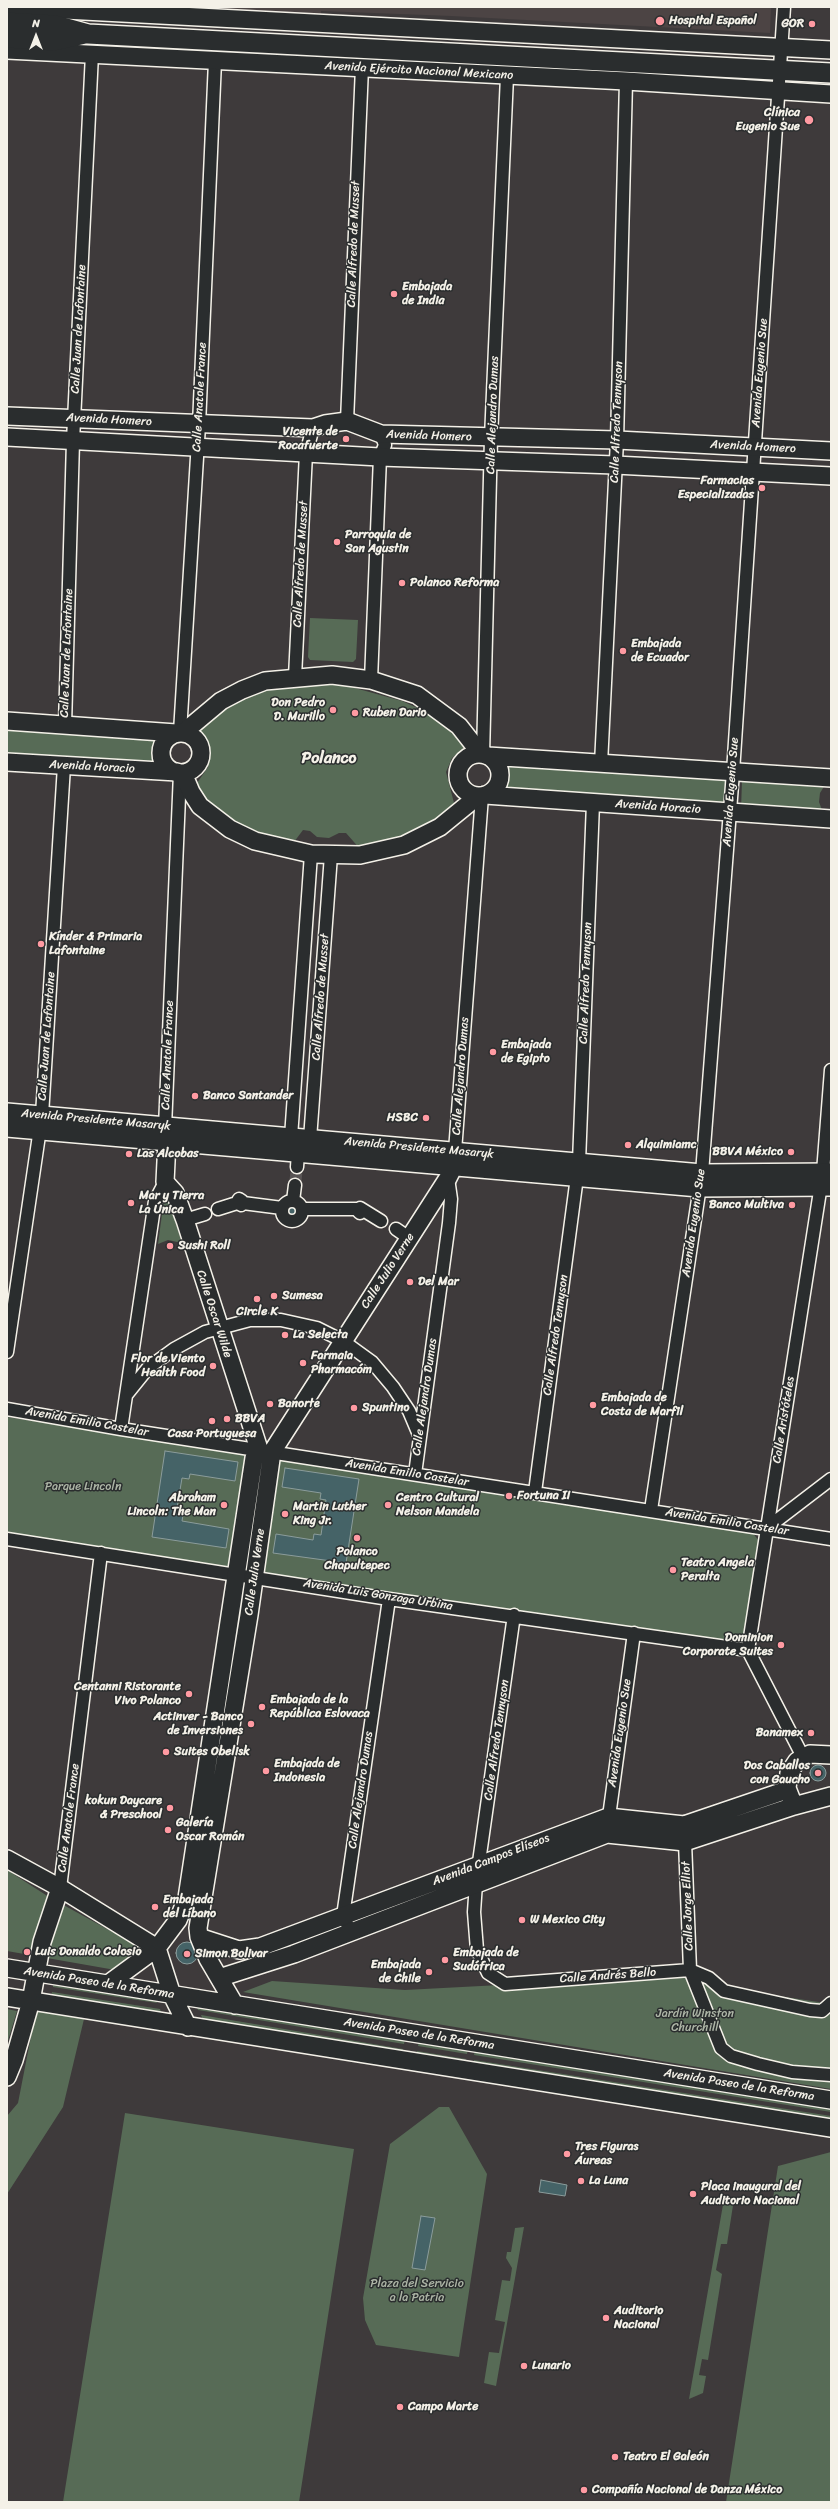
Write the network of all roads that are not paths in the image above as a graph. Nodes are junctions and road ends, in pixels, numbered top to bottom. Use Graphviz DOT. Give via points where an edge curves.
graph roads {
  1 [pos="7,7"];
  2 [pos="784,7"];
  3 [pos="7,22"];
  4 [pos="88,34"];
  5 [pos="7,38"];
  6 [pos="782,48"];
  7 [pos="7,50"];
  8 [pos="831,50"];
  9 [pos="92,54"];
  10 [pos="215,61"];
  11 [pos="362,68"];
  12 [pos="781,71"];
  13 [pos="831,73"];
  14 [pos="507,76"];
  15 [pos="626,81"];
  16 [pos="779,92"];
  17 [pos="831,94"];
  18 [pos="7,416"];
  19 [pos="75,419"];
  20 [pos="347,421"];
  21 [pos="199,425"];
  22 [pos="314,428"];
  23 [pos="381,434"];
  24 [pos="7,437"];
  25 [pos="491,438"];
  26 [pos="617,440"];
  27 [pos="74,441"];
  28 [pos="198,447"];
  29 [pos="755,447"];
  30 [pos="831,451"];
  31 [pos="306,453"];
  32 [pos="380,457"];
  33 [pos="491,462"];
  34 [pos="616,465"];
  35 [pos="754,472"];
  36 [pos="831,476"];
  37 [pos="295,677"];
  38 [pos="371,680"];
  39 [pos="7,721"];
  40 [pos="65,725"];
  41 [pos="180,733"];
  42 [pos="484,755"];
  43 [pos="7,762"];
  44 [pos="600,764"];
  45 [pos="64,766"];
  46 [pos="733,772"];
  47 [pos="180,773"];
  48 [pos="831,778"];
  49 [pos="482,796"];
  50 [pos="593,803"];
  51 [pos="730,812"];
  52 [pos="831,819"];
  53 [pos="311,854"];
  54 [pos="331,855"];
  55 [pos="831,1070"];
  56 [pos="7,1112"];
  57 [pos="41,1123"];
  58 [pos="7,1128"];
  59 [pos="166,1134"];
  60 [pos="291,1137"];
  61 [pos="310,1139"];
  62 [pos="453,1165"];
  63 [pos="578,1170"];
  64 [pos="826,1180"];
  65 [pos="701,1181"];
  66 [pos="164,1182"];
  67 [pos="295,1185"];
  68 [pos="293,1201"];
  69 [pos="282,1208"];
  70 [pos="218,1209"];
  71 [pos="303,1209"];
  72 [pos="205,1214"];
  73 [pos="184,1220"];
  74 [pos="381,1221"];
  75 [pos="218,1329"];
  76 [pos="343,1341"];
  77 [pos="7,1352"];
  78 [pos="127,1394"];
  79 [pos="7,1409"];
  80 [pos="122,1429"];
  81 [pos="420,1437"];
  82 [pos="265,1451"];
  83 [pos="415,1474"];
  84 [pos="831,1479"];
  85 [pos="535,1492"];
  86 [pos="651,1510"];
  87 [pos="766,1528"];
  88 [pos="7,1539"];
  89 [pos="831,1539"];
  90 [pos="101,1553"];
  91 [pos="236,1574"];
  92 [pos="255,1576"];
  93 [pos="389,1599"];
  94 [pos="230,1612"];
  95 [pos="250,1615"];
  96 [pos="514,1615"];
  97 [pos="634,1633"];
  98 [pos="748,1650"];
  99 [pos="831,1755"];
  100 [pos="803,1757"];
  101 [pos="787,1790"];
  102 [pos="831,1796"];
  103 [pos="794,1806"];
  104 [pos="608,1816"];
  105 [pos="607,1834"];
  106 [pos="685,1842"];
  107 [pos="7,1858"];
  108 [pos="479,1865"];
  109 [pos="476,1883"];
  110 [pos="60,1888"];
  111 [pos="343,1916"];
  112 [pos="351,1932"];
  113 [pos="199,1938"];
  114 [pos="157,1948"];
  115 [pos="7,1968"];
  116 [pos="690,1970"];
  117 [pos="35,1972"];
  118 [pos="219,1978"];
  119 [pos="108,1984"];
  120 [pos="172,1995"];
  121 [pos="7,1997"];
  122 [pos="31,2001"];
  123 [pos="831,2003"];
  124 [pos="235,2005"];
  125 [pos="188,2027"];
  126 [pos="831,2075"];
  127 [pos="7,2077"];
  128 [pos="831,2100"];
  129 [pos="831,2128"];
  1 -- 6 [label="street"];
  2 -- 6 [label="street, Avenida Eugenio Sue"];
  3 -- 4 [label="main road, Avenida Ejército Nacional Mexicano" via="55,25"];
  4 -- 5 [label="main road, Avenida Ejército Nacional Mexicano" via="54,41"];
  4 -- 12 [label="main road, Avenida Ejército Nacional Mexicano"];
  6 -- 8 [label="street"];
  6 -- 12 [label="street, Avenida Eugenio Sue"];
  7 -- 9 [label="street, Avenida Ejército Nacional Mexicano"];
  9 -- 10 [label="street, Avenida Ejército Nacional Mexicano"];
  9 -- 19 [label="street, Calle Juan de Lafontaine"];
  10 -- 11 [label="street, Avenida Ejército Nacional Mexicano"];
  10 -- 21 [label="street, Calle Anatole France"];
  11 -- 14 [label="street, Avenida Ejército Nacional Mexicano"];
  11 -- 20 [label="street, Calle Alfredo de Musset"];
  12 -- 13 [label="main road, Avenida Ejército Nacional Mexicano"];
  12 -- 16 [label="street, Avenida Eugenio Sue"];
  14 -- 15 [label="street, Avenida Ejército Nacional Mexicano"];
  14 -- 25 [label="street, Calle Alejandro Dumas"];
  15 -- 16 [label="street, Avenida Ejército Nacional Mexicano"];
  15 -- 26 [label="street, Calle Alfredo Tennyson"];
  16 -- 17 [label="street, Avenida Ejército Nacional Mexicano"];
  16 -- 29 [label="street, Avenida Eugenio Sue"];
  18 -- 19 [label="street, Avenida Homero"];
  19 -- 21 [label="street, Avenida Homero"];
  19 -- 27 [label="street, Calle Juan de Lafontaine"];
  20 -- 22 [label="street, Avenida Homero"];
  20 -- 23 [label="street, Avenida Homero"];
  21 -- 22 [label="street, Avenida Homero"];
  21 -- 28 [label="street, Calle Anatole France"];
  22 -- 31 [label="street, Calle Alfredo de Musset"];
  23 -- 25 [label="street, Avenida Homero"];
  23 -- 32 [label="street" via="385,445"];
  24 -- 27 [label="street, Avenida Homero"];
  25 -- 26 [label="street, Avenida Homero"];
  25 -- 33 [label="street, Calle Alejandro Dumas"];
  26 -- 29 [label="street, Avenida Homero"];
  26 -- 34 [label="street, Calle Alfredo Tennyson"];
  27 -- 28 [label="street, Avenida Homero"];
  27 -- 40 [label="street, Calle Juan de Lafontaine"];
  28 -- 31 [label="street, Avenida Homero"];
  28 -- 41 [label="street, Calle Anatole France"];
  29 -- 30 [label="street, Avenida Homero"];
  29 -- 35 [label="street, Avenida Eugenio Sue"];
  31 -- 32 [label="street, Avenida Homero"];
  31 -- 37 [label="street, Calle Alfredo de Musset"];
  32 -- 33 [label="street, Avenida Homero"];
  32 -- 38 [label="street"];
  33 -- 34 [label="street, Avenida Homero"];
  33 -- 42 [label="street, Calle Alejandro Dumas"];
  34 -- 35 [label="street, Avenida Homero"];
  34 -- 44 [label="street, Calle Alfredo Tennyson"];
  35 -- 36 [label="street, Avenida Homero"];
  35 -- 46 [label="street, Avenida Eugenio Sue"];
  37 -- 38 [label="street" via="332,675"];
  37 -- 41 [label="street" via="265,681 242,690 221,701"];
  38 -- 42 [label="street" via="417,695 459,726"];
  39 -- 40 [label="street"];
  40 -- 41 [label="street"];
  41 -- 47 [label="street" via="165,741 161,756 166,767"];
  41 -- 47 [label="street" via="198,741 202,753 194,768"];
  42 -- 44 [label="street"];
  42 -- 49 [label="street" via="497,764 500,776 495,788"];
  42 -- 49 [label="street" via="465,759 458,774 461,787 471,795"];
  43 -- 45 [label="street, Avenida Horacio"];
  44 -- 46 [label="street"];
  45 -- 47 [label="street, Avenida Horacio"];
  45 -- 57 [label="street, Calle Juan de Lafontaine"];
  46 -- 48 [label="street"];
  46 -- 51 [label="street, Avenida Eugenio Sue"];
  47 -- 53 [label="street" via="200,806 230,829 255,841"];
  47 -- 59 [label="street, Calle Anatole France"];
  49 -- 50 [label="street, Avenida Horacio"];
  49 -- 54 [label="street" via="440,827 404,845 360,855"];
  49 -- 62 [label="street, Calle Alejandro Dumas"];
  50 -- 51 [label="street, Avenida Horacio"];
  50 -- 63 [label="street, Calle Alfredo Tennyson"];
  51 -- 52 [label="street, Avenida Horacio"];
  51 -- 65 [label="street, Avenida Eugenio Sue"];
  53 -- 54 [label="street"];
  53 -- 60 [label="street, Calle Alfredo de Musset"];
  54 -- 61 [label="street, Calle Alfredo de Musset"];
  55 -- 64 [label="street, Calle Aristóteles"];
  56 -- 57 [label="street, Avenida Presidente Masaryk"];
  57 -- 58 [label="street, Avenida Presidente Masaryk"];
  57 -- 59 [label="street, Avenida Presidente Masaryk"];
  57 -- 77 [label="street, Calle Juan de Lafontaine"];
  59 -- 60 [label="street, Avenida Presidente Masaryk"];
  59 -- 62 [label="street, Avenida Presidente Masaryk" via="297,1160"];
  59 -- 66 [label="street, Calle Anatole France"];
  60 -- 61 [label="street, Avenida Presidente Masaryk"];
  61 -- 62 [label="street, Avenida Presidente Masaryk"];
  62 -- 63 [label="street, Avenida Presidente Masaryk"];
  62 -- 76 [label="street, Calle Julio Verne" via="403,1234"];
  62 -- 81 [label="street, Calle Alejandro Dumas" via="451,1200"];
  63 -- 65 [label="street, Avenida Presidente Masaryk"];
  63 -- 85 [label="street, Calle Alfredo Tennyson"];
  64 -- 65 [label="street, Avenida Presidente Masaryk"];
  64 -- 87 [label="street, Calle Aristóteles"];
  65 -- 86 [label="street, Avenida Eugenio Sue"];
  66 -- 73 [label="street, Calle Oscar Wilde" via="175,1193"];
  66 -- 78 [label="street, Calle Anatole France" via="155,1201"];
  67 -- 68 [label="street"];
  68 -- 69 [label="street" via="285,1203"];
  68 -- 71 [label="street" via="300,1204"];
  69 -- 70 [label="street" via="240,1203"];
  69 -- 71 [label="street" via="285,1218 294,1221 300,1218"];
  71 -- 74 [label="street" via="360,1210"];
  72 -- 73 [label="street"];
  73 -- 75 [label="street, Calle Oscar Wilde"];
  75 -- 76 [label="street" via="250,1320 281,1320 317,1328"];
  75 -- 78 [label="street" via="205,1332 174,1349 148,1368"];
  75 -- 82 [label="street, Calle Oscar Wilde"];
  76 -- 81 [label="street" via="372,1362 393,1387 409,1411"];
  76 -- 82 [label="street, Calle Julio Verne"];
  78 -- 80 [label="street, Calle Anatole France"];
  79 -- 80 [label="street, Avenida Emilio Castelar"];
  80 -- 82 [label="street, Avenida Emilio Castelar"];
  81 -- 83 [label="street, Calle Alejandro Dumas"];
  82 -- 83 [label="street, Avenida Emilio Castelar"];
  82 -- 91 [label="street, Calle Julio Verne" via="254,1458"];
  82 -- 92 [label="street, Calle Julio Verne"];
  83 -- 85 [label="street, Avenida Emilio Castelar"];
  84 -- 87 [label="street"];
  85 -- 86 [label="street, Avenida Emilio Castelar"];
  86 -- 87 [label="street, Avenida Emilio Castelar"];
  87 -- 89 [label="street, Avenida Emilio Castelar"];
  87 -- 98 [label="street, Calle Aristóteles"];
  88 -- 90 [label="street, Avenida Luis Gonzaga Urbina"];
  90 -- 91 [label="street, Avenida Luis Gonzaga Urbina"];
  90 -- 110 [label="street, Calle Anatole France"];
  91 -- 92 [label="street, Avenida Luis Gonzaga Urbina"];
  91 -- 94 [label="street, Calle Julio Verne"];
  92 -- 93 [label="street, Avenida Luis Gonzaga Urbina"];
  92 -- 95 [label="street, Calle Julio Verne"];
  93 -- 96 [label="street, Avenida Luis Gonzaga Urbina"];
  93 -- 111 [label="street, Calle Alejandro Dumas"];
  94 -- 95 [label="street" via="240,1607 246,1609"];
  94 -- 114 [label="street, Calle Julio Verne" via="187,1898 178,1920"];
  95 -- 113 [label="street, Calle Julio Verne" via="201,1902"];
  96 -- 97 [label="street, Avenida Luis Gonzaga Urbina"];
  96 -- 108 [label="street, Calle Alfredo Tennyson"];
  97 -- 98 [label="street, Avenida Luis Gonzaga Urbina"];
  97 -- 104 [label="street, Avenida Eugenio Sue"];
  98 -- 100 [label="street"];
  99 -- 100 [label="street" via="818,1753"];
  100 -- 101 [label="street" via="789,1773"];
  101 -- 103 [label="street"];
  101 -- 104 [label="street, Avenida Campos Elíseos" via="684,1825"];
  102 -- 103 [label="street, Avenida Campos Elíseos"];
  103 -- 106 [label="street, Avenida Campos Elíseos"];
  104 -- 105 [label="street, Avenida Eugenio Sue"];
  104 -- 108 [label="street, Avenida Campos Elíseos"];
  105 -- 106 [label="street, Avenida Campos Elíseos"];
  105 -- 109 [label="street, Avenida Campos Elíseos"];
  106 -- 116 [label="street, Calle Jorge Elliot"];
  107 -- 110 [label="street"];
  108 -- 109 [label="street, Calle Andrés Bello"];
  108 -- 111 [label="street, Avenida Campos Elíseos"];
  109 -- 112 [label="street, Avenida Campos Elíseos"];
  109 -- 116 [label="street, Calle Andrés Bello" via="474,1912 477,1950 488,1973 505,1984"];
  110 -- 114 [label="street"];
  110 -- 117 [label="street, Calle Anatole France"];
  111 -- 112 [label="street"];
  111 -- 113 [label="street, Avenida Campos Elíseos" via="260,1947 239,1950"];
  112 -- 118 [label="street, Avenida Campos Elíseos" via="294,1954"];
  113 -- 118 [label="street, Calle Julio Verne"];
  114 -- 119 [label="street, Calle Julio Verne"];
  114 -- 120 [label="street"];
  115 -- 117 [label="street, Avenida Paseo de la Reforma"];
  116 -- 123 [label="street, Calle Andrés Bello" via="710,1978 724,1991 810,2010 822,2011"];
  116 -- 126 [label="street, Calle Jorge Elliot" via="721,2048 731,2056 792,2072"];
  117 -- 119 [label="street, Avenida Paseo de la Reforma"];
  117 -- 122 [label="street, Calle Anatole France"];
  118 -- 124 [label="street, Calle Julio Verne"];
  119 -- 120 [label="street, Avenida Paseo de la Reforma"];
  120 -- 124 [label="street, Avenida Paseo de la Reforma"];
  120 -- 125 [label="street"];
  121 -- 122 [label="street"];
  122 -- 125 [label="street"];
  122 -- 127 [label="street, Calle Anatole France"];
  124 -- 128 [label="street, Avenida Paseo de la Reforma"];
  125 -- 129 [label="street"];
}
